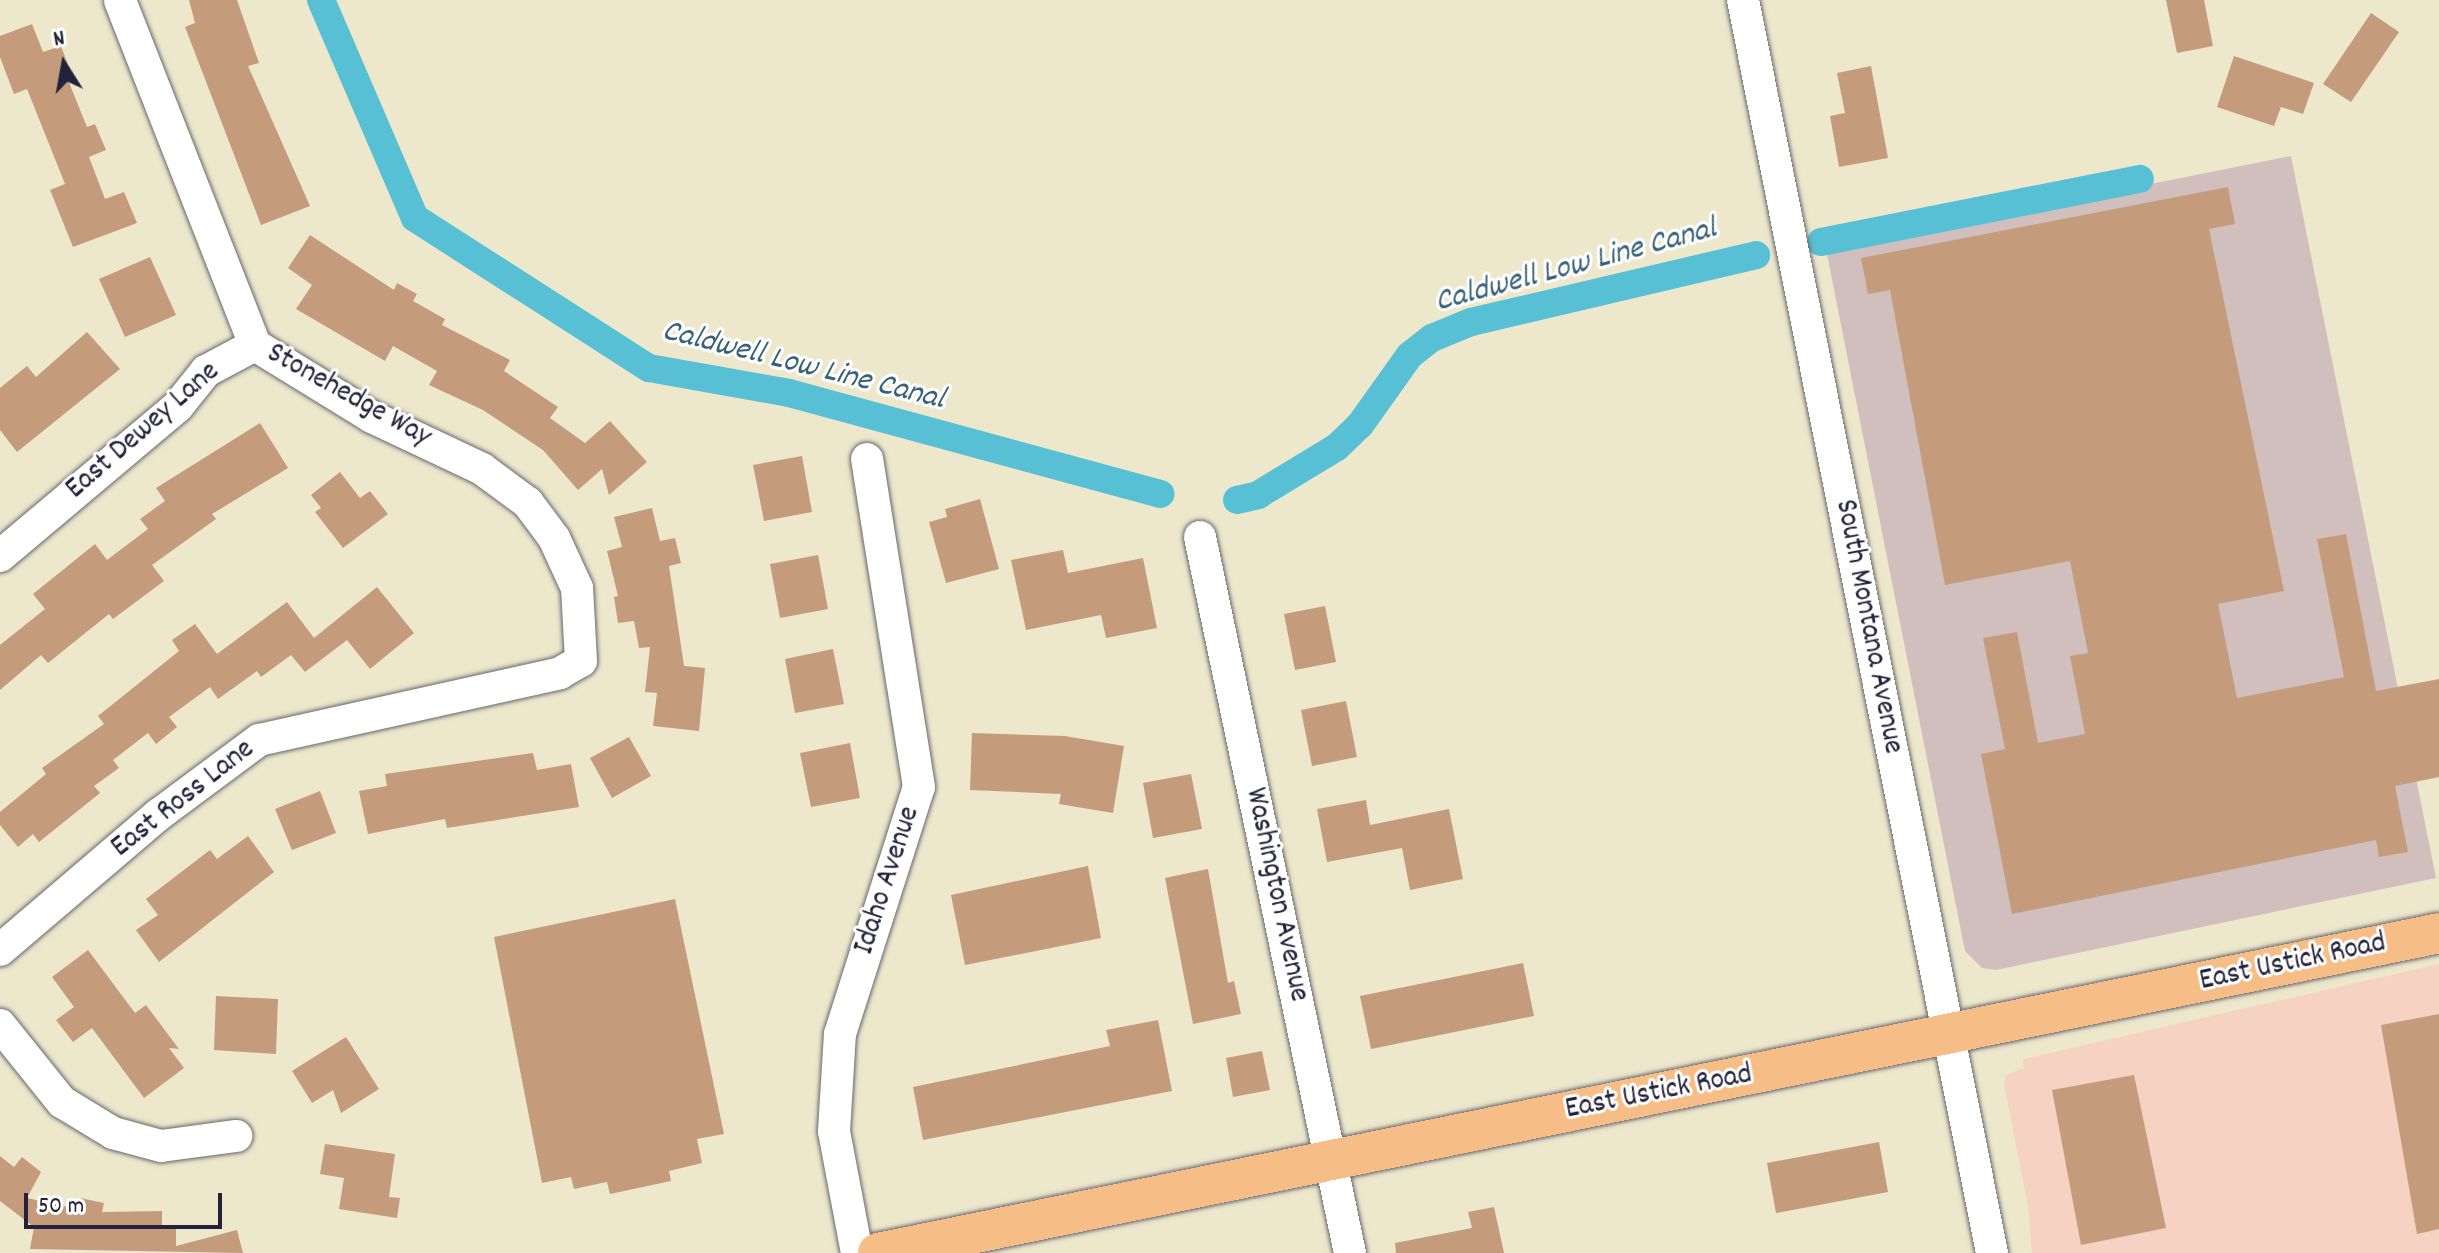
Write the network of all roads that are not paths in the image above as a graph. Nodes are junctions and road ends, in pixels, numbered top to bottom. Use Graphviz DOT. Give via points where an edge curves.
graph roads {
  1 [pos="120,0"];
  2 [pos="1743,0"];
  3 [pos="255,345"];
  4 [pos="867,459"];
  5 [pos="1200,537"];
  6 [pos="0,556"];
  7 [pos="581,661"];
  8 [pos="2439,933"];
  9 [pos="0,950"];
  10 [pos="0,1025"];
  11 [pos="1948,1035"];
  12 [pos="236,1136"];
  13 [pos="1330,1159"];
  14 [pos="857,1253"];
  15 [pos="878,1253"];
  16 [pos="1350,1253"];
  17 [pos="1992,1253"];
  1 -- 3 [label="street, Stonehedge Way"];
  2 -- 11 [label="street, South Montana Avenue"];
  3 -- 6 [label="street, East Dewey Lane" via="206,371 178,406"];
  3 -- 7 [label="street, Stonehedge Way" via="372,417 482,469 528,503 554,538 577,588"];
  4 -- 14 [label="street, Idaho Avenue" via="919,787 840,1034 834,1131"];
  5 -- 13 [label="street, Washington Avenue"];
  7 -- 9 [label="street, East Ross Lane" via="560,673 259,740 158,815"];
  8 -- 11 [label="main road, East Ustick Road"];
  10 -- 12 [label="street" via="62,1102 113,1133 161,1146"];
  11 -- 13 [label="main road, East Ustick Road"];
  11 -- 17 [label="street, South Montana Avenue"];
  13 -- 15 [label="main road, East Ustick Road"];
  13 -- 16 [label="street, Washington Avenue"];
}
